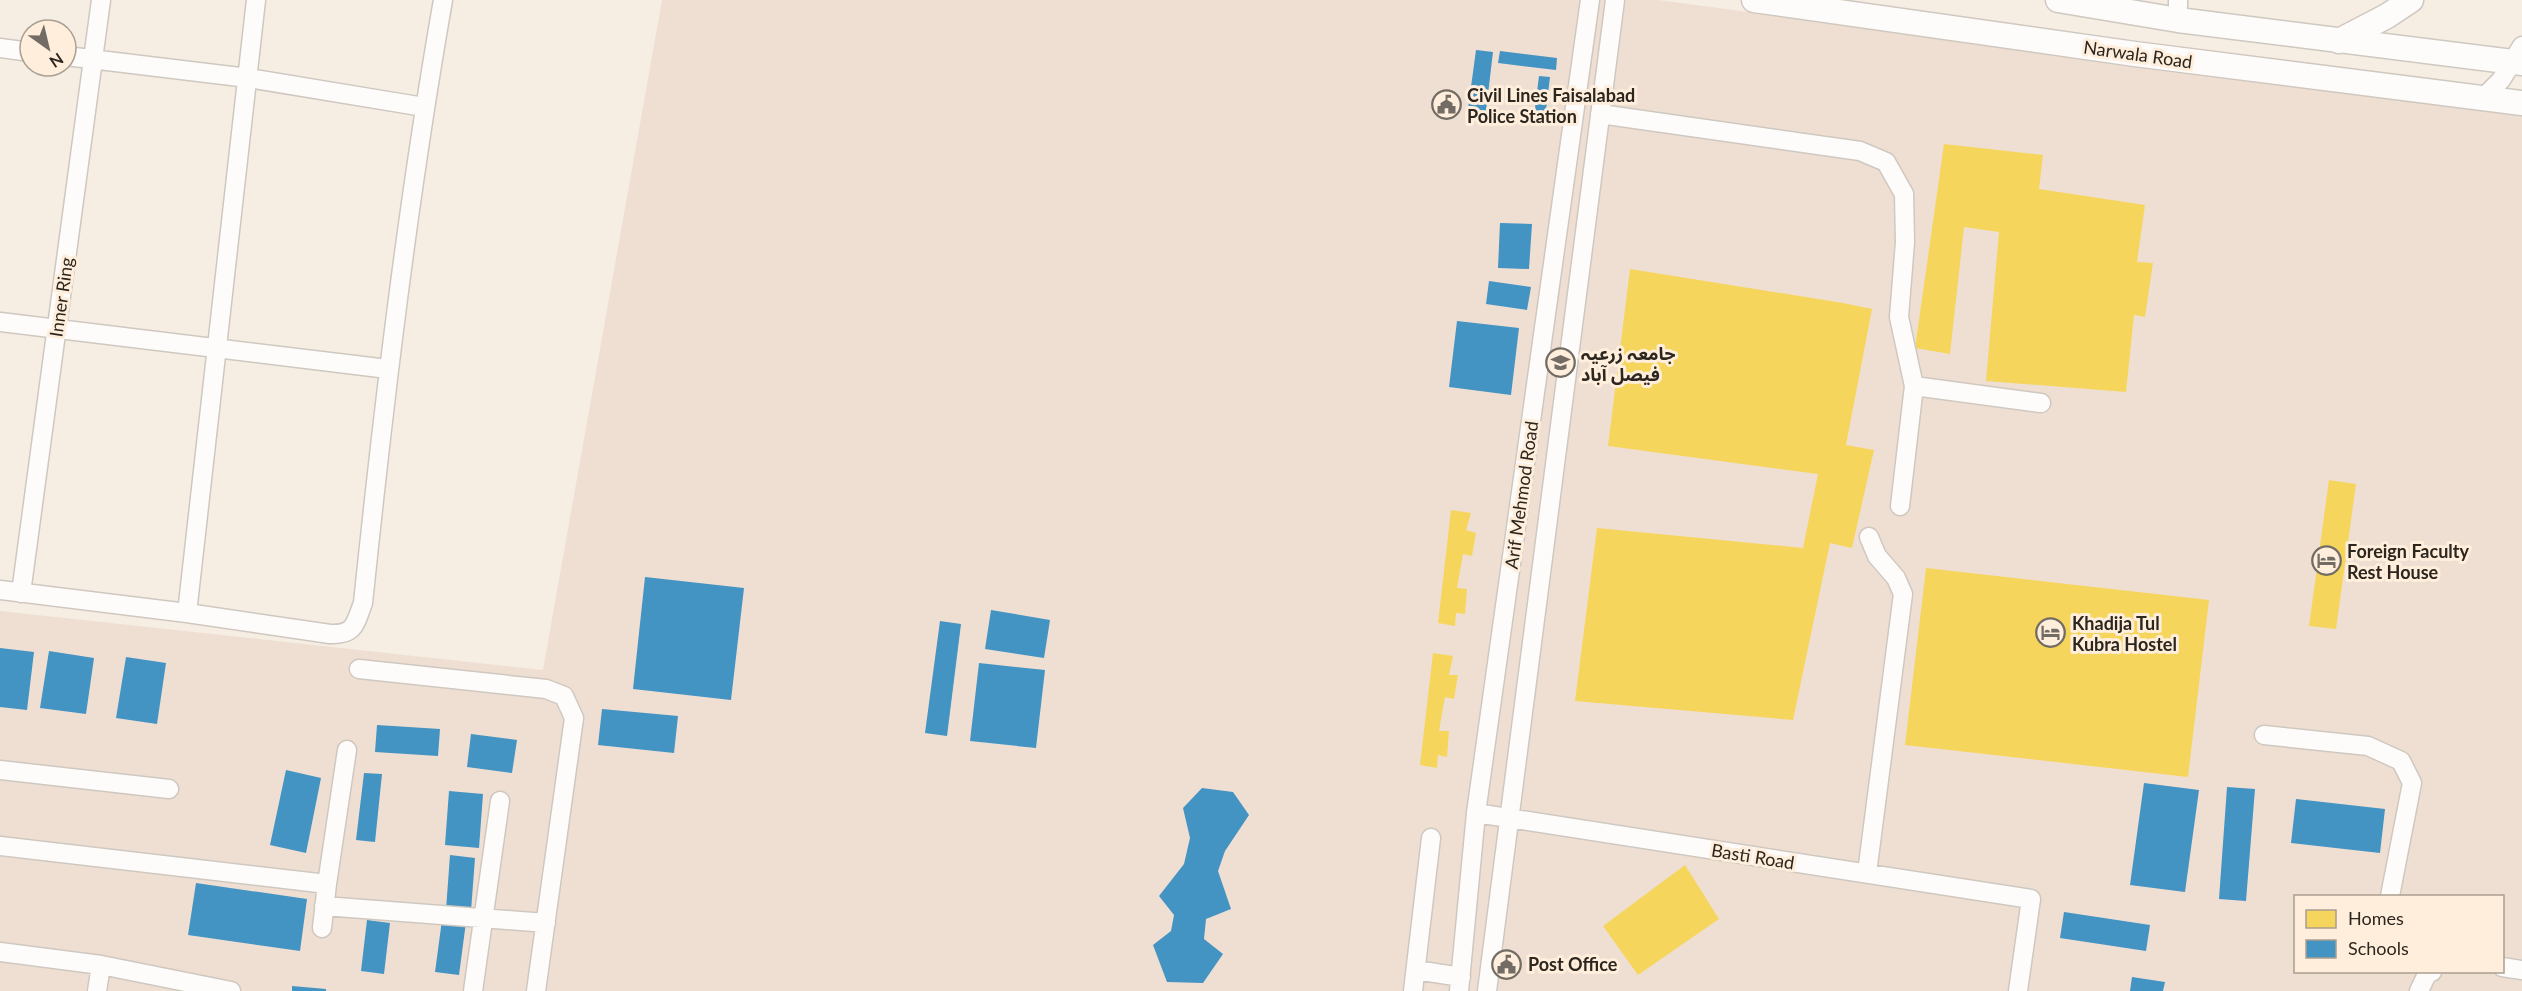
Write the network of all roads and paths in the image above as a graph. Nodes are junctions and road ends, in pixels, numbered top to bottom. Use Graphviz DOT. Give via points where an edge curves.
graph roads {
  1 [pos="101,0"];
  2 [pos="256,0"];
  3 [pos="443,0"];
  4 [pos="1590,0"];
  5 [pos="1615,0"];
  6 [pos="1754,0"];
  7 [pos="2058,0"];
  8 [pos="2411,0"];
  9 [pos="2178,10"];
  10 [pos="2338,41"];
  11 [pos="0,48"];
  12 [pos="18,50"];
  13 [pos="2519,57"];
  14 [pos="78,58"];
  15 [pos="93,60"];
  16 [pos="248,78"];
  17 [pos="2483,98"];
  18 [pos="2522,103"];
  19 [pos="424,107"];
  20 [pos="1600,114"];
  21 [pos="1559,220"];
  22 [pos="1586,224"];
  23 [pos="0,322"];
  24 [pos="57,328"];
  25 [pos="218,347"];
  26 [pos="388,369"];
  27 [pos="1914,386"];
  28 [pos="2041,403"];
  29 [pos="1900,506"];
  30 [pos="1517,520"];
  31 [pos="1547,525"];
  32 [pos="1869,537"];
  33 [pos="0,591"];
  34 [pos="21,593"];
  35 [pos="187,613"];
  36 [pos="359,669"];
  37 [pos="2264,735"];
  38 [pos="1486,741"];
  39 [pos="1518,746"];
  40 [pos="347,750"];
  41 [pos="0,770"];
  42 [pos="170,789"];
  43 [pos="500,801"];
  44 [pos="1476,813"];
  45 [pos="1509,818"];
  46 [pos="1431,838"];
  47 [pos="0,846"];
  48 [pos="1867,873"];
  49 [pos="327,884"];
  50 [pos="2390,895"];
  51 [pos="324,906"];
  52 [pos="484,918"];
  53 [pos="546,922"];
  54 [pos="322,928"];
  55 [pos="0,952"];
  56 [pos="101,965"];
  57 [pos="2504,967"];
  58 [pos="1416,970"];
  59 [pos="2522,970"];
  60 [pos="2428,973"];
  61 [pos="1460,984"];
  62 [pos="97,991"];
  63 [pos="231,991"];
  64 [pos="473,991"];
  65 [pos="536,991"];
  66 [pos="1413,991"];
  67 [pos="1487,991"];
  68 [pos="2019,991"];
  69 [pos="2419,991"];
  1 -- 15 [label="street, Inner Ring"];
  2 -- 16 [label="street"];
  3 -- 19 [label="street"];
  4 -- 21 [label="street, Arif Mehmod Road"];
  5 -- 20 [label="street"];
  6 -- 17 [label="main road, Narwala Road"];
  7 -- 9 [label="main road"];
  8 -- 10 [label="main road"];
  9 -- 10 [label="main road"];
  10 -- 13 [label="main road"];
  11 -- 12 [label="street"];
  13 -- 17 [label="street"];
  14 -- 15 [label="street"];
  15 -- 16 [label="street"];
  15 -- 24 [label="street, Inner Ring"];
  16 -- 19 [label="street"];
  16 -- 25 [label="street"];
  17 -- 18 [label="main road, Narwala Road"];
  19 -- 26 [label="street"];
  20 -- 22 [label="street"];
  20 -- 27 [label="street" via="1860,151 1886,162 1904,194 1899,317"];
  21 -- 22 [label="street"];
  21 -- 30 [label="street, Arif Mehmod Road"];
  22 -- 31 [label="street"];
  23 -- 24 [label="street"];
  24 -- 25 [label="street"];
  24 -- 34 [label="street, Inner Ring"];
  25 -- 26 [label="street"];
  25 -- 35 [label="street"];
  26 -- 35 [label="street" via="363,603 354,628 344,635 330,634"];
  27 -- 28 [label="street"];
  27 -- 29 [label="street"];
  30 -- 31 [label="street"];
  30 -- 38 [label="street, Arif Mehmod Road"];
  31 -- 39 [label="street"];
  32 -- 48 [label="street" via="1903,594"];
  33 -- 34 [label="street"];
  34 -- 35 [label="street"];
  36 -- 53 [label="street" via="546,689 564,696 574,718"];
  37 -- 50 [label="street" via="2368,746 2401,761 2412,783"];
  38 -- 39 [label="street"];
  38 -- 44 [label="street, Arif Mehmod Road"];
  39 -- 45 [label="street"];
  40 -- 49 [label="street"];
  41 -- 42 [label="street"];
  43 -- 52 [label="street"];
  44 -- 45 [label="street, Basti Road"];
  44 -- 61 [label="street, Arif Mehmod Road"];
  45 -- 48 [label="street, Basti Road"];
  45 -- 67 [label="street"];
  46 -- 58 [label="street"];
  47 -- 49 [label="street"];
  48 -- 68 [label="street, Basti Road" via="2031,899"];
  49 -- 51 [label="street"];
  51 -- 52 [label="street"];
  51 -- 54 [label="street"];
  52 -- 53 [label="street"];
  52 -- 64 [label="street"];
  53 -- 65 [label="street"];
  55 -- 56 [label="street"];
  56 -- 62 [label="street"];
  56 -- 63 [label="street"];
  57 -- 59 [label="street"];
  58 -- 61 [label="street"];
  58 -- 66 [label="street"];
  60 -- 69 [label="street"];
}
